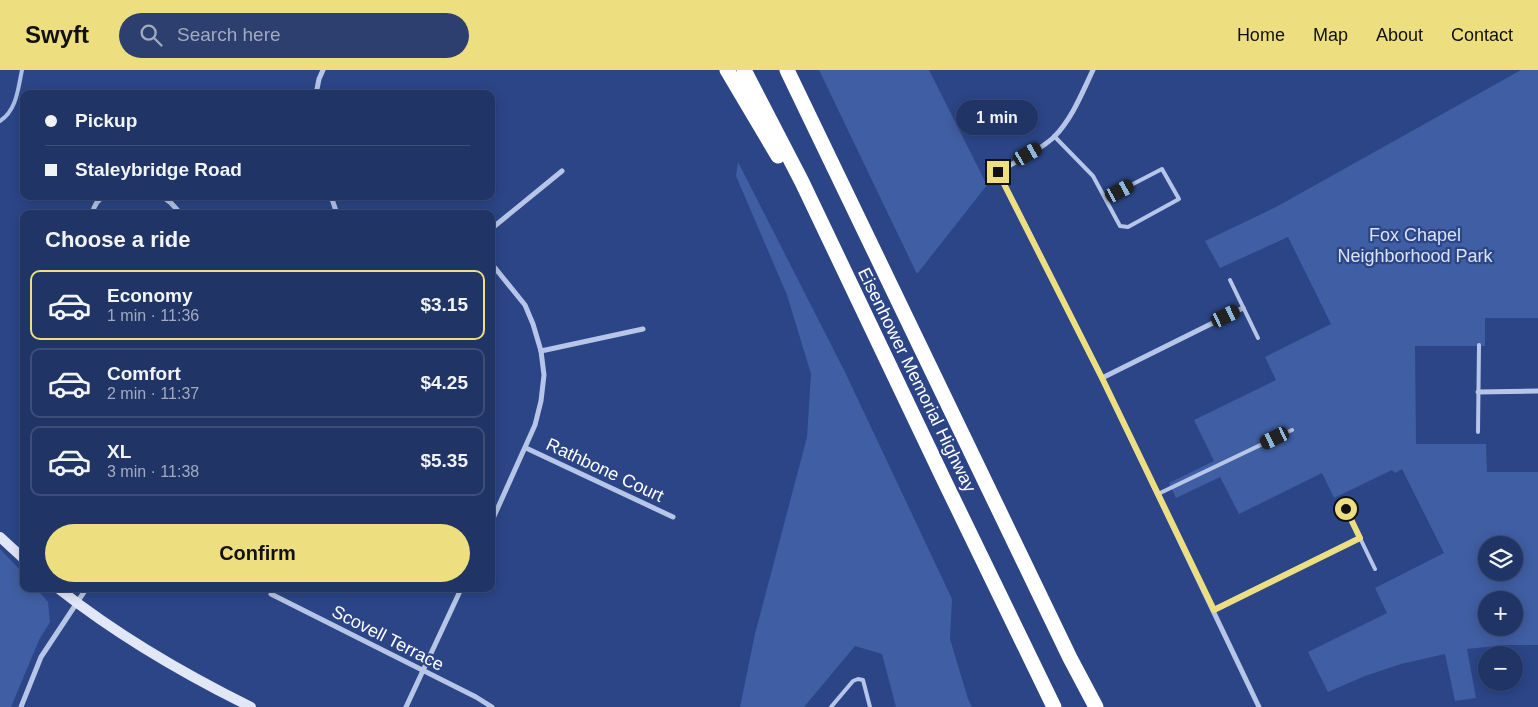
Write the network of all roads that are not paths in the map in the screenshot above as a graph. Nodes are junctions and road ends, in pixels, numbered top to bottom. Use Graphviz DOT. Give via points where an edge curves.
graph roads {
  1 [pos="323,70"];
  2 [pos="727,70"];
  3 [pos="744,70"];
  4 [pos="787,70"];
  5 [pos="1093,70"];
  6 [pos="317,90"];
  7 [pos="1054,136"];
  8 [pos="562,171"];
  9 [pos="1106,198"];
  10 [pos="167,200"];
  11 [pos="177,210"];
  12 [pos="495,225"];
  13 [pos="833,250"];
  14 [pos="495,268"];
  15 [pos="1230,280"];
  16 [pos="1243,308"];
  17 [pos="643,330"];
  18 [pos="1258,338"];
  19 [pos="1479,345"];
  20 [pos="541,351"];
  21 [pos="1102,378"];
  22 [pos="1538,391"];
  23 [pos="1478,392"];
  24 [pos="1292,430"];
  25 [pos="1478,432"];
  26 [pos="526,448"];
  27 [pos="1158,494"];
  28 [pos="1346,509"];
  29 [pos="495,514"];
  30 [pos="673,517"];
  31 [pos="0,537"];
  32 [pos="1360,538"];
  33 [pos="20,555"];
  34 [pos="1375,569"];
  35 [pos="63,592"];
  36 [pos="84,592"];
  37 [pos="460,592"];
  38 [pos="271,594"];
  39 [pos="76,602"];
  40 [pos="1214,610"];
  41 [pos="423,670"];
  42 [pos="21,707"];
  43 [pos="251,707"];
  44 [pos="406,707"];
  45 [pos="492,707"];
  46 [pos="831,707"];
  47 [pos="870,707"];
  48 [pos="1054,707"];
  49 [pos="1096,707"];
  50 [pos="1259,707"];
  1 -- 6 [label="street"];
  2 -- 13 [label="highway"];
  3 -- 13 [label="highway, Eisenhower Memorial Highway"];
  4 -- 49 [label="highway"];
  5 -- 7 [label="street" via="1075,109"];
  7 -- 9 [label="lane" via="1094,176"];
  7 -- 21 [label="street" via="998,172"];
  8 -- 12 [label="street"];
  9 -- 9 [label="lane" via="1120,226 1128,227 1178,199 1162,168"];
  10 -- 11 [label="street"];
  13 -- 48 [label="highway, Eisenhower Memorial Highway"];
  14 -- 20 [label="street" via="525,305"];
  15 -- 16 [label="lane"];
  16 -- 18 [label="lane"];
  16 -- 21 [label="street"];
  17 -- 20 [label="street"];
  19 -- 23 [label="lane"];
  20 -- 26 [label="street" via="544,375 541,401"];
  21 -- 27 [label="street"];
  22 -- 23 [label="street"];
  23 -- 25 [label="lane"];
  24 -- 27 [label="lane"];
  26 -- 29 [label="street"];
  26 -- 30 [label="street, Rathbone Court"];
  27 -- 40 [label="street"];
  28 -- 32 [label="lane"];
  31 -- 33 [label="street"];
  32 -- 34 [label="lane"];
  32 -- 40 [label="street"];
  35 -- 39 [label="street"];
  36 -- 39 [label="street"];
  37 -- 41 [label="street"];
  38 -- 41 [label="street, Scovell Terrace"];
  39 -- 42 [label="street" via="41,657"];
  39 -- 43 [label="street" via="125,638"];
  40 -- 50 [label="street"];
  41 -- 44 [label="street"];
  41 -- 45 [label="street, Scovell Terrace"];
  46 -- 47 [label="lane" via="858,679 863,680"];
}
